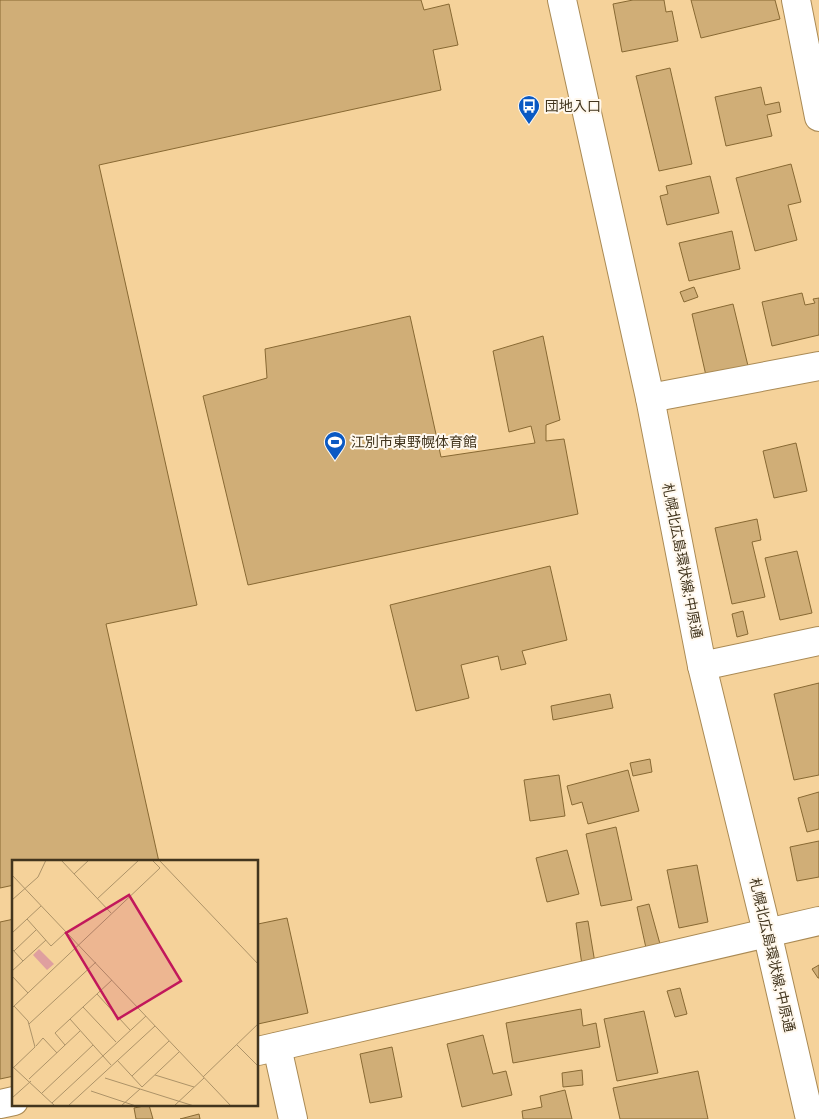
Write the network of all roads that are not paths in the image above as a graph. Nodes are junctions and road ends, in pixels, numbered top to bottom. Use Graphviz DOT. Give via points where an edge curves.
graph roads {
  1 [pos="562,0"];
  2 [pos="796,0"];
  3 [pos="819,117"];
  4 [pos="819,366"];
  5 [pos="650,398"];
  6 [pos="819,641"];
  7 [pos="702,666"];
  8 [pos="819,921"];
  9 [pos="767,932"];
  10 [pos="267,1049"];
  11 [pos="293,1119"];
  12 [pos="810,1119"];
  1 -- 5 [label="main road, 札幌北広島環状線;中原通"];
  2 -- 3 [label="main road"];
  4 -- 5 [label="main road"];
  5 -- 7 [label="main road, 札幌北広島環状線;中原通"];
  6 -- 7 [label="main road"];
  7 -- 9 [label="main road, 札幌北広島環状線;中原通"];
  8 -- 9 [label="main road"];
  9 -- 10 [label="main road"];
  9 -- 12 [label="main road, 札幌北広島環状線;中原通"];
  10 -- 11 [label="main road"];
}
